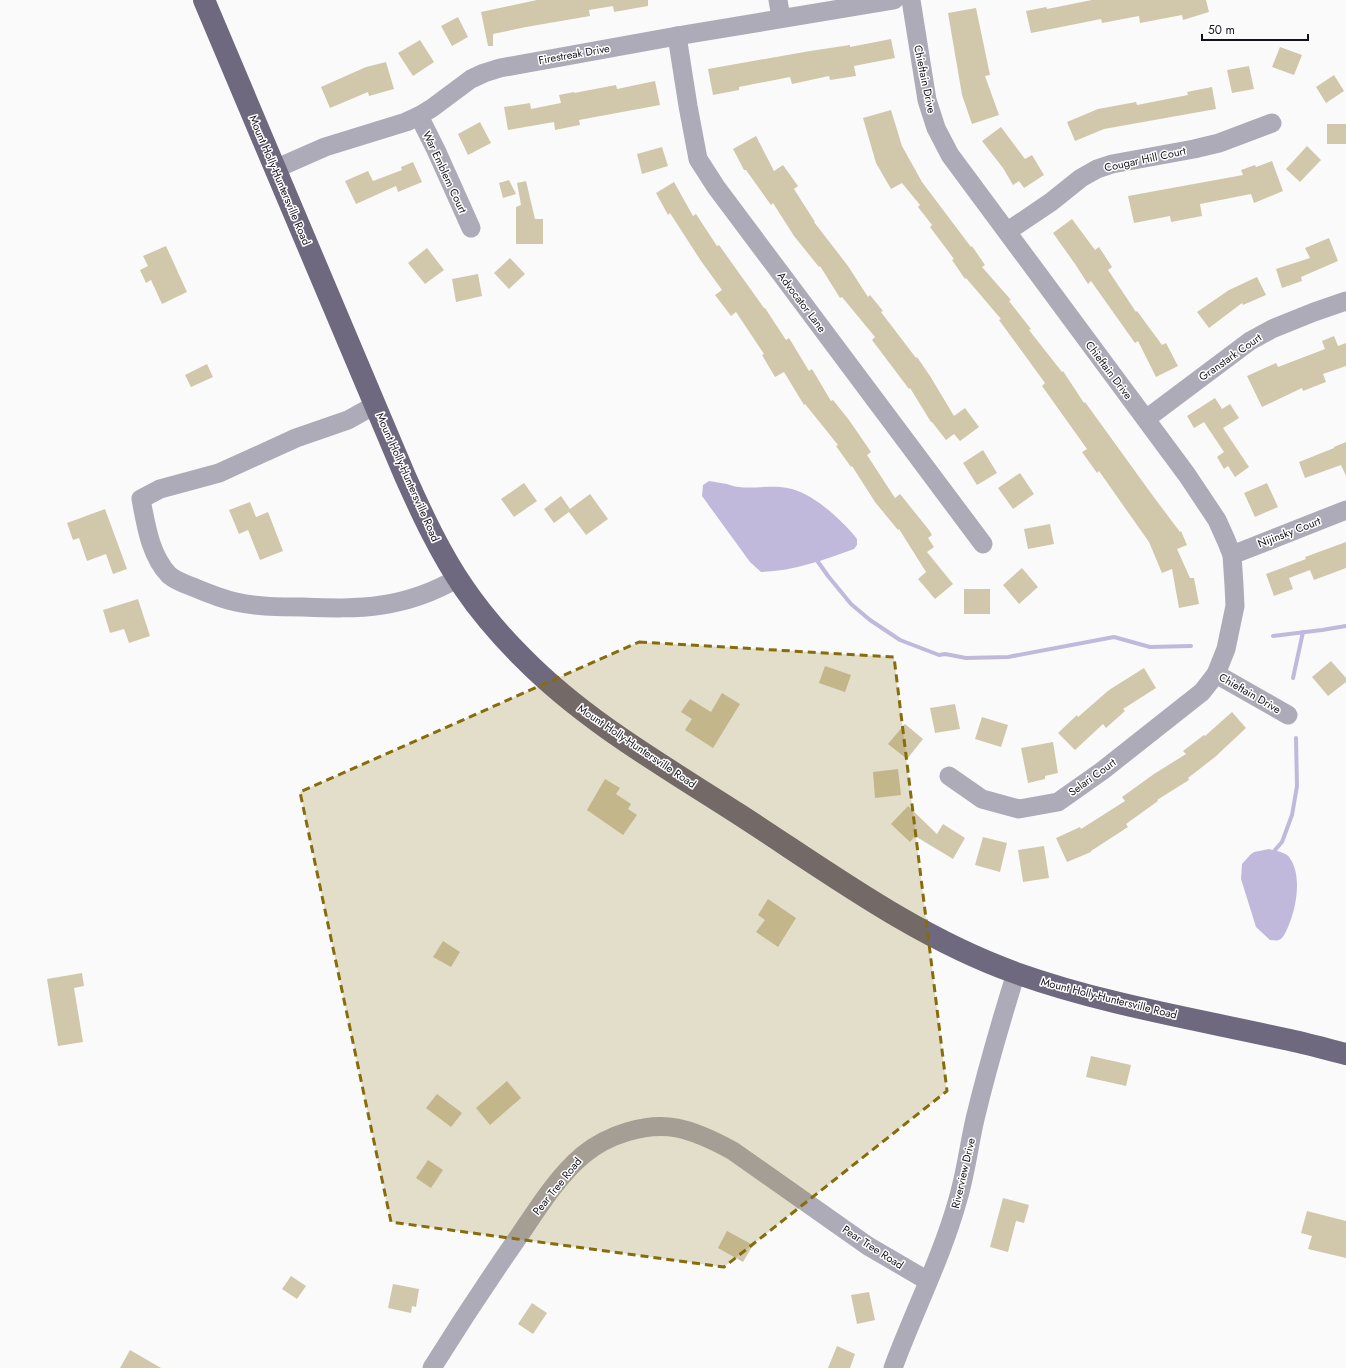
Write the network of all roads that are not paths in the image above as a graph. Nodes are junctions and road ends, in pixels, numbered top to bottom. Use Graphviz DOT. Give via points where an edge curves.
graph roads {
  1 [pos="204,0"];
  2 [pos="894,0"];
  3 [pos="911,0"];
  4 [pos="779,9"];
  5 [pos="677,36"];
  6 [pos="419,116"];
  7 [pos="1272,122"];
  8 [pos="275,169"];
  9 [pos="471,228"];
  10 [pos="1008,231"];
  11 [pos="1346,301"];
  12 [pos="375,406"];
  13 [pos="1146,419"];
  14 [pos="1346,510"];
  15 [pos="983,544"];
  16 [pos="1232,555"];
  17 [pos="458,578"];
  18 [pos="1216,674"];
  19 [pos="1288,716"];
  20 [pos="949,776"];
  21 [pos="1016,973"];
  22 [pos="1346,1054"];
  23 [pos="928,1281"];
  24 [pos="432,1368"];
  25 [pos="893,1368"];
  1 -- 8 [label="main road, Mount Holly-Huntersville Road"];
  2 -- 4 [label="street, Firestreak Drive"];
  3 -- 10 [label="street, Chieftain Drive" via="927,100 936,128 950,155"];
  4 -- 5 [label="street, Firestreak Drive"];
  5 -- 6 [label="street, Firestreak Drive" via="500,68 471,79"];
  5 -- 15 [label="street, Advocator Lane" via="698,159 716,187"];
  6 -- 8 [label="street, Firestreak Drive" via="325,147"];
  6 -- 9 [label="street, War Emblem Court"];
  7 -- 10 [label="street, Cougar Hill Court" via="1219,143 1097,169"];
  8 -- 12 [label="main road, Mount Holly-Huntersville Road"];
  10 -- 13 [label="street, Chieftain Drive"];
  11 -- 13 [label="street, Granstark Court" via="1272,329 1250,341"];
  12 -- 17 [label="main road, Mount Holly-Huntersville Road" via="424,518"];
  12 -- 17 [label="street" via="348,420 296,438 219,473 160,489 141,499 154,549 162,565 179,582 236,602 268,606 381,606 439,589"];
  13 -- 16 [label="street, Chieftain Drive" via="1216,520"];
  14 -- 16 [label="street, Nijinsky Court"];
  16 -- 18 [label="street, Chieftain Drive" via="1235,606 1226,649"];
  17 -- 21 [label="main road, Mount Holly-Huntersville Road" via="483,614 523,658 578,707 617,735 895,915 934,937"];
  18 -- 19 [label="street, Chieftain Drive"];
  18 -- 20 [label="street, Selari Court" via="1193,700 1058,802 1019,809 982,799"];
  21 -- 22 [label="main road, Mount Holly-Huntersville Road" via="1098,998"];
  21 -- 23 [label="street, Riverview Drive" via="975,1120 959,1198"];
  23 -- 24 [label="street, Pear Tree Road" via="868,1246 733,1151 713,1140 687,1131 657,1126 621,1134 603,1142 583,1155 567,1170 501,1260"];
  23 -- 25 [label="street, Riverview Drive"];
}
